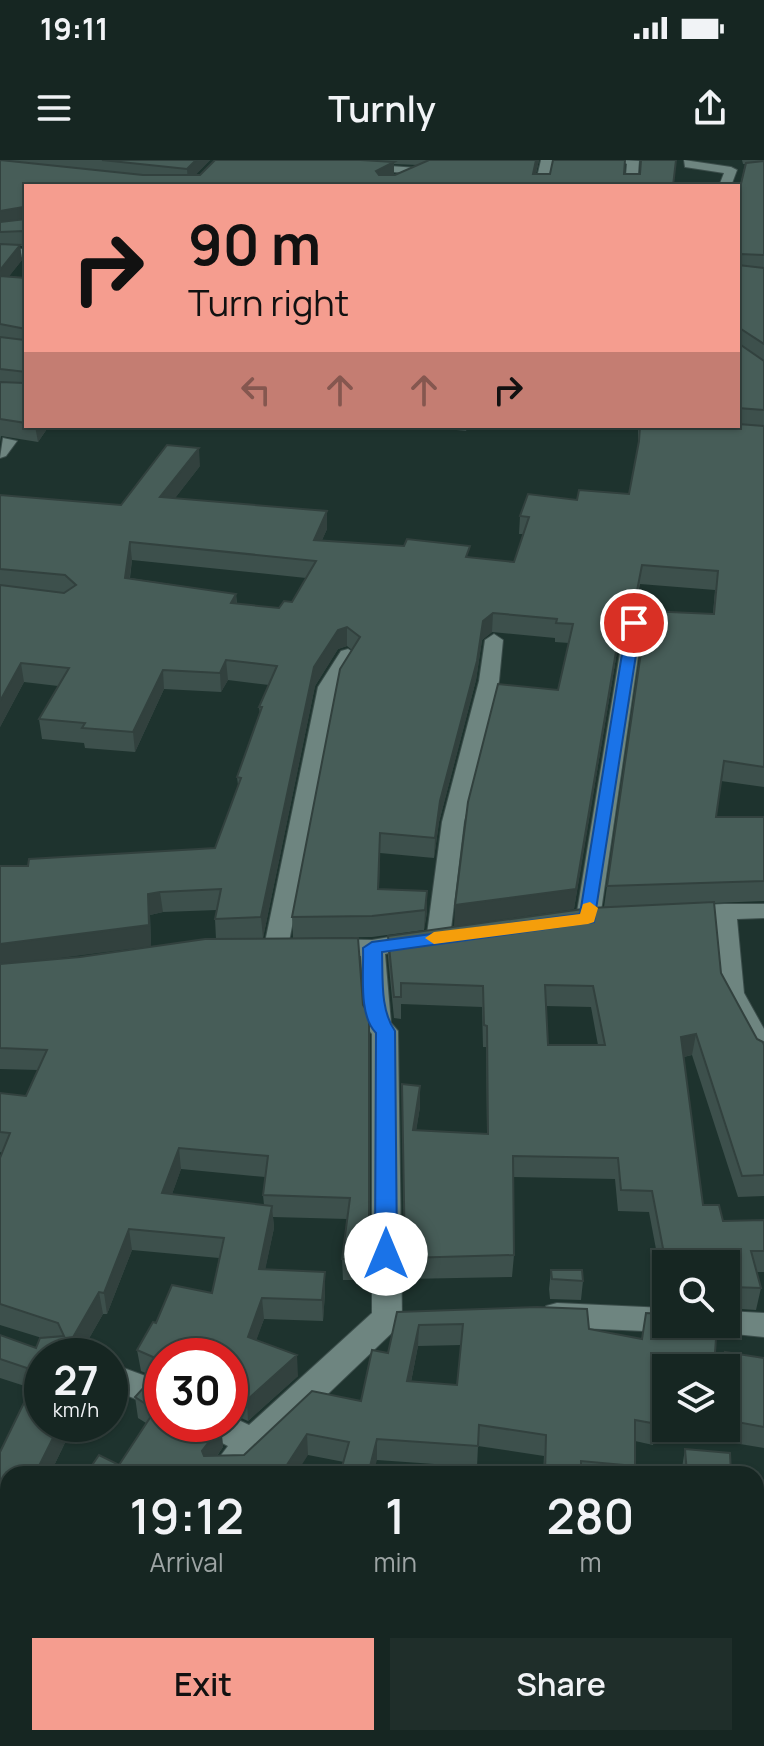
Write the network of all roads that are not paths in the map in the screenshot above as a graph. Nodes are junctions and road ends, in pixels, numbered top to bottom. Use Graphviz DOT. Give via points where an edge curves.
graph roads {
  1 [pos="547,160"];
  2 [pos="626,160"];
  3 [pos="690,160"];
  4 [pos="344,166"];
  5 [pos="396,181"];
  6 [pos="541,184"];
  7 [pos="631,184"];
  8 [pos="726,184"];
  9 [pos="0,253"];
  10 [pos="24,253"];
  11 [pos="634,623"];
  12 [pos="494,640"];
  13 [pos="348,655"];
  14 [pos="724,911"];
  15 [pos="764,911"];
  16 [pos="663,914"];
  17 [pos="618,917"];
  18 [pos="588,918"];
  19 [pos="558,922"];
  20 [pos="468,934"];
  21 [pos="438,937"];
  22 [pos="276,947"];
  23 [pos="248,948"];
  24 [pos="372,948"];
  25 [pos="764,1053"];
  26 [pos="535,1313"];
  27 [pos="652,1319"];
  28 [pos="740,1324"];
  29 [pos="764,1325"];
  30 [pos="248,1440"];
  31 [pos="252,1442"];
  32 [pos="230,1466"];
  1 -- 6 [label="street"];
  2 -- 7 [label="street" via="633,161"];
  3 -- 8 [label="street" via="689,165 737,170"];
  4 -- 5 [label="street" via="423,169"];
  9 -- 10 [label="street"];
  11 -- 18 [label="street"];
  12 -- 21 [label="street" via="489,681 453,822"];
  13 -- 22 [label="street" via="328,687"];
  14 -- 15 [label="street"];
  14 -- 16 [label="street"];
  14 -- 25 [label="street" via="732,993"];
  17 -- 18 [label="street"];
  18 -- 19 [label="street"];
  20 -- 21 [label="street"];
  21 -- 24 [label="street"];
  22 -- 23 [label="street"];
  22 -- 24 [label="street"];
  24 -- 31 [label="street" via="375,1005 385,1031 401,1317"];
  26 -- 27 [label="street"];
  28 -- 29 [label="street"];
  30 -- 31 [label="street"];
  31 -- 32 [label="street"];
}
